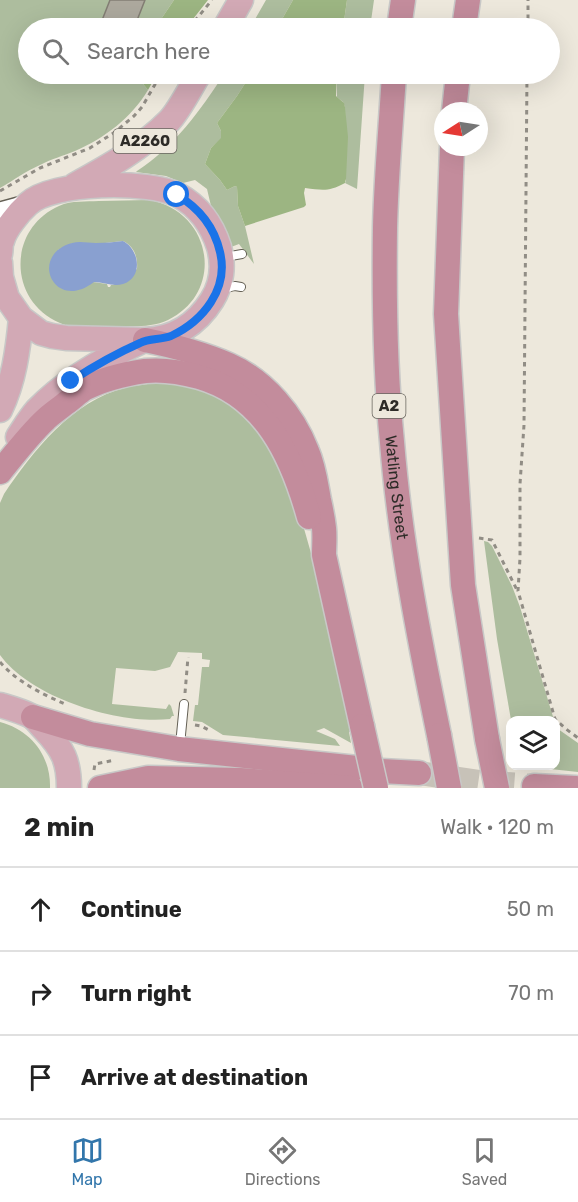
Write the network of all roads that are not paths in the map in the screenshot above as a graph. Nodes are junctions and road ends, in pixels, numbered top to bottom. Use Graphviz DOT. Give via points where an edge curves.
graph roads {
  1 [pos="241,0"];
  2 [pos="403,0"];
  3 [pos="468,0"];
  4 [pos="231,18"];
  5 [pos="400,18"];
  6 [pos="465,18"];
  7 [pos="193,84"];
  8 [pos="393,84"];
  9 [pos="458,84"];
  10 [pos="455,102"];
  11 [pos="453,156"];
  12 [pos="70,188"];
  13 [pos="29,203"];
  14 [pos="0,210"];
  15 [pos="0,254"];
  16 [pos="0,262"];
  17 [pos="3,296"];
  18 [pos="21,318"];
  19 [pos="145,340"];
  20 [pos="0,410"];
  21 [pos="0,472"];
  22 [pos="324,555"];
  23 [pos="184,704"];
  24 [pos="0,705"];
  25 [pos="33,717"];
  26 [pos="179,749"];
  27 [pos="419,773"];
  28 [pos="354,778"];
  29 [pos="379,780"];
  30 [pos="534,786"];
  31 [pos="69,788"];
  32 [pos="100,788"];
  33 [pos="449,788"];
  34 [pos="497,788"];
  35 [pos="576,788"];
  1 -- 4 [label="main road"];
  2 -- 5 [label="highway"];
  3 -- 6 [label="highway"];
  7 -- 12 [label="main road, A2260" via="170,120 137,148"];
  8 -- 33 [label="highway, Watling Street / A2, bridge" via="385,226 389,404 405,550"];
  9 -- 10 [label="highway"];
  11 -- 34 [label="highway, bridge" via="446,314 463,585"];
  12 -- 13 [label="main road"];
  12 -- 19 [label="main road" via="122,185 166,190 190,203 232,256 221,275 230,288 189,325 166,337"];
  13 -- 14 [label="street"];
  13 -- 15 [label="main road" via="8,228"];
  16 -- 17 [label="main road"];
  17 -- 18 [label="main road"];
  18 -- 19 [label="main road" via="52,336"];
  18 -- 20 [label="main road" via="12,377"];
  19 -- 21 [label="main road" via="71,381 37,411"];
  19 -- 22 [label="highway" via="199,353 230,366 255,381 286,412 302,438 314,470 324,528"];
  21 -- 22 [label="highway" via="45,420 84,389 129,373 184,373 229,389 262,417 291,465"];
  22 -- 29 [label="highway, bridge" via="362,726"];
  23 -- 26 [label="lane"];
  24 -- 25 [label="main road"];
  25 -- 26 [label="highway" via="90,734"];
  25 -- 31 [label="main road" via="58,744 69,773"];
  26 -- 28 [label="highway"];
  27 -- 29 [label="highway"];
  28 -- 32 [label="highway" via="147,778"];
  30 -- 35 [label="highway"];
}
